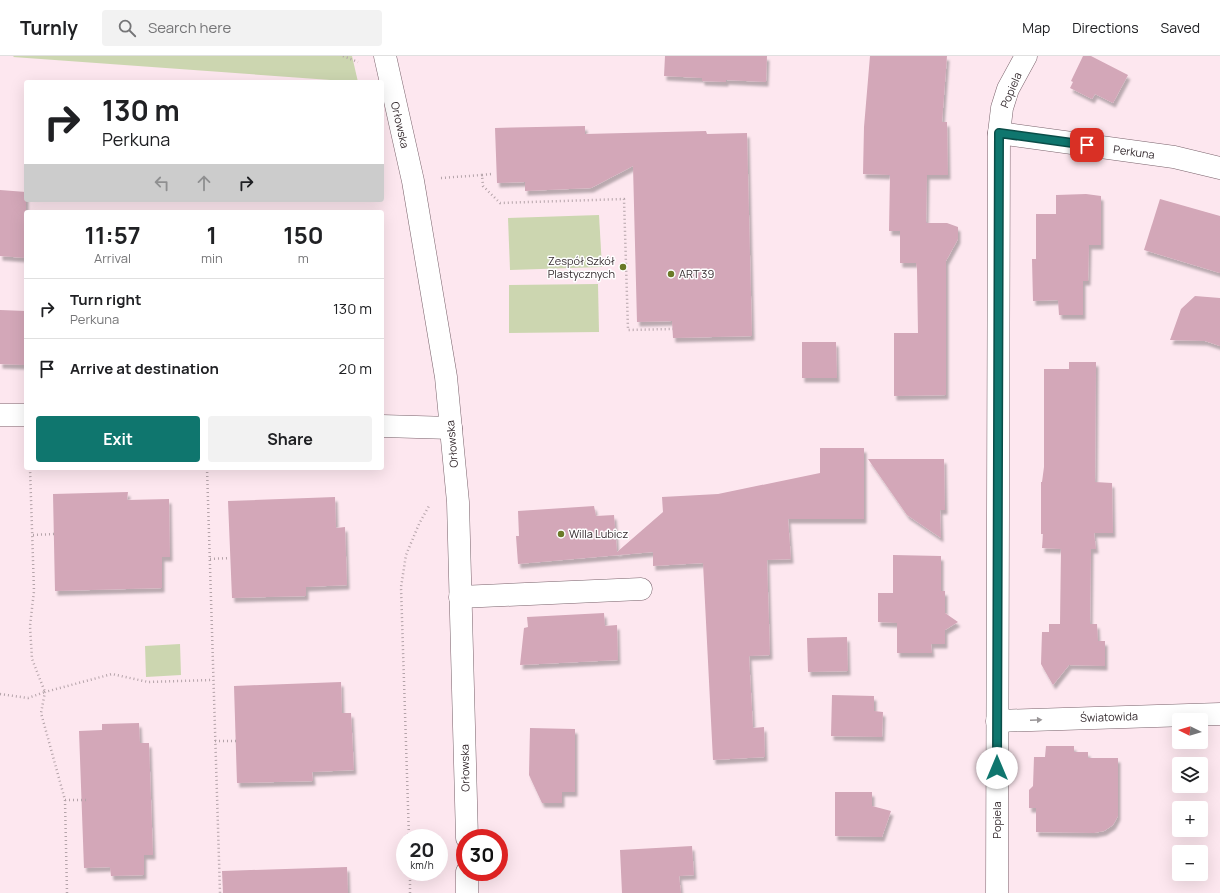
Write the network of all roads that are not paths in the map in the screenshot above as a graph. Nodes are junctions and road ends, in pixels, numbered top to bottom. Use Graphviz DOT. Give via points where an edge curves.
graph roads {
  1 [pos="385,56"];
  2 [pos="1026,56"];
  3 [pos="999,133"];
  4 [pos="1220,168"];
  5 [pos="0,415"];
  6 [pos="24,415"];
  7 [pos="384,426"];
  8 [pos="451,428"];
  9 [pos="641,589"];
  10 [pos="460,597"];
  11 [pos="1220,714"];
  12 [pos="997,721"];
  13 [pos="467,829"];
  14 [pos="467,881"];
  15 [pos="467,893"];
  16 [pos="997,893"];
  1 -- 8 [label="street, Orłowska" via="413,181 432,288"];
  2 -- 3 [label="street, Popiela" via="1008,89 1002,108"];
  3 -- 4 [label="street, Perkuna" via="1174,157"];
  3 -- 12 [label="street, Popiela"];
  5 -- 6 [label="street"];
  7 -- 8 [label="street"];
  8 -- 10 [label="street, Orłowska" via="458,502"];
  9 -- 10 [label="street"];
  10 -- 13 [label="street, Orłowska"];
  12 -- 11 [label="street, Światowida, one-way"];
  12 -- 16 [label="street, Popiela"];
  14 -- 15 [label="street"];
}
